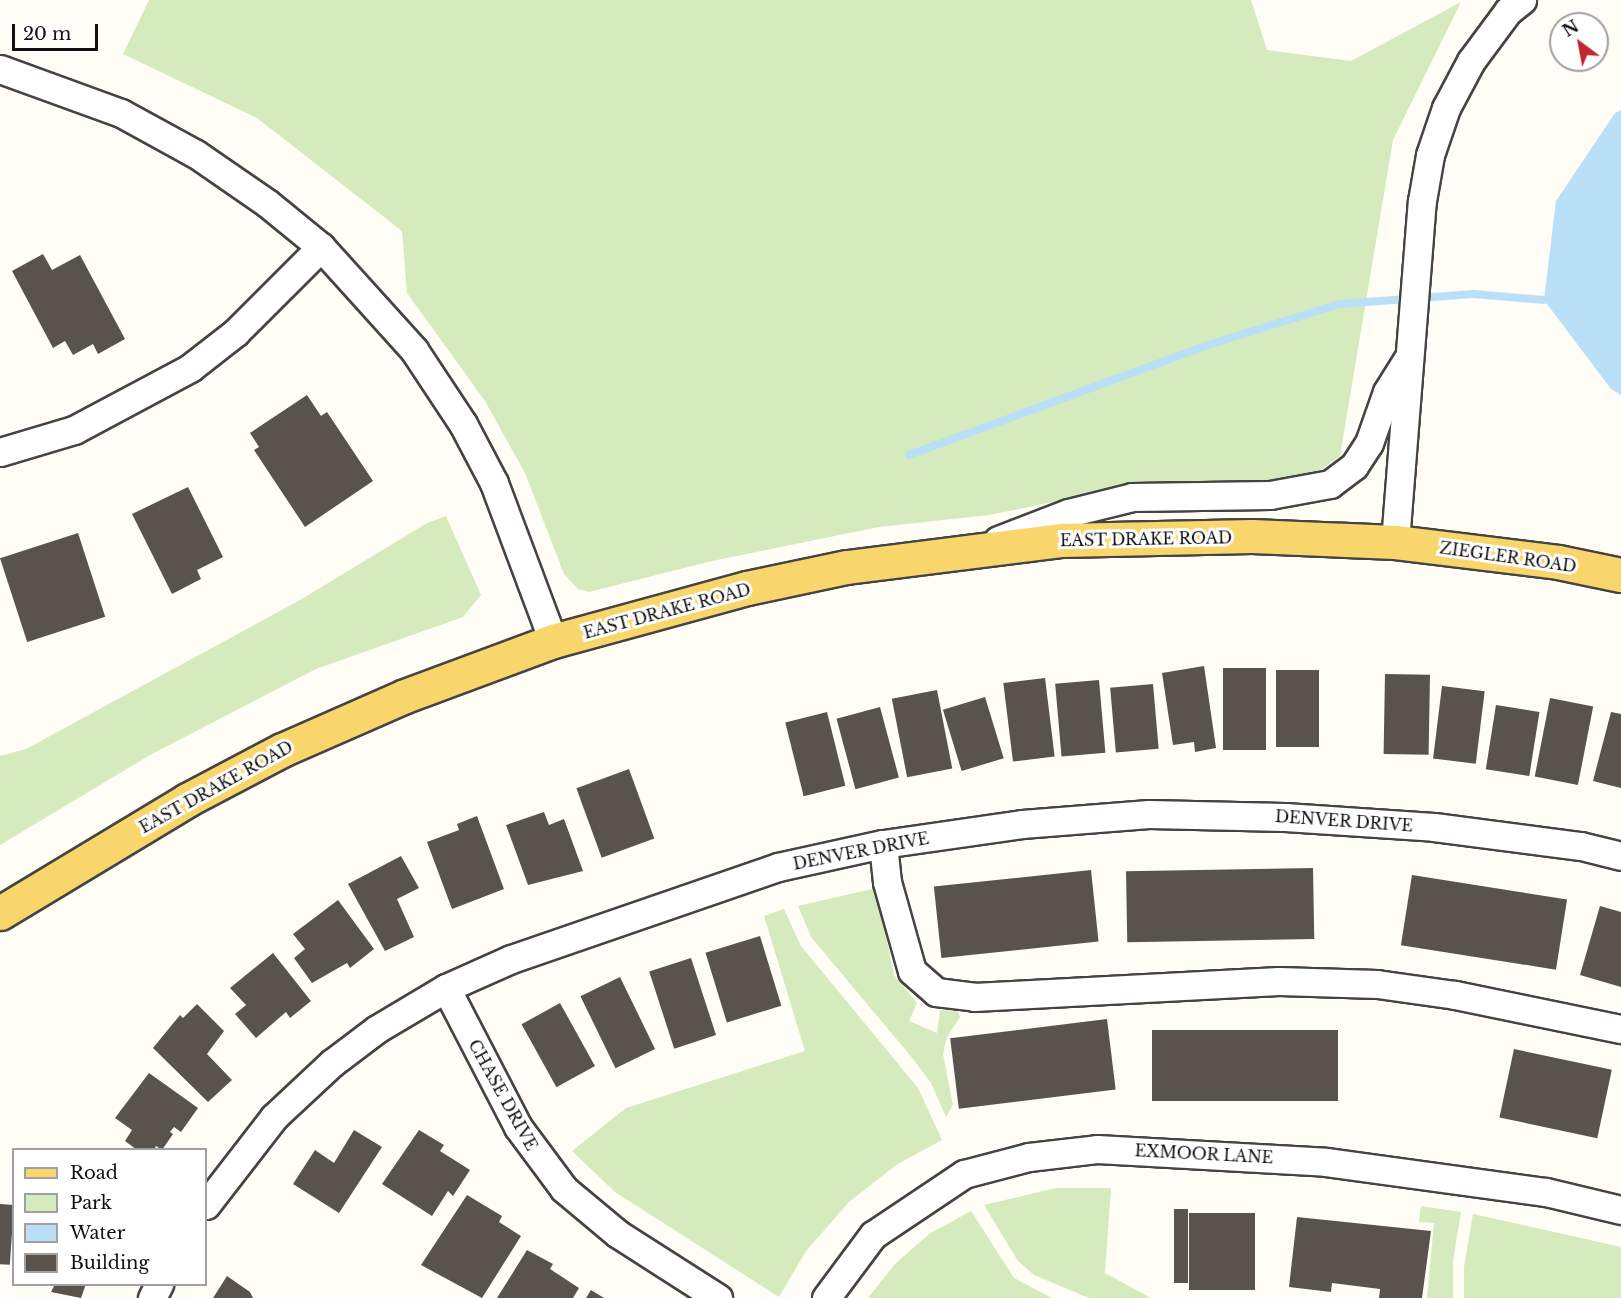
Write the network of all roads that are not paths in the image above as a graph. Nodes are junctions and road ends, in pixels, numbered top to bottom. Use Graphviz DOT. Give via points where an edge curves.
graph roads {
  1 [pos="1522,0"];
  2 [pos="0,69"];
  3 [pos="321,247"];
  4 [pos="1410,356"];
  5 [pos="0,452"];
  6 [pos="1395,542"];
  7 [pos="977,549"];
  8 [pos="1621,575"];
  9 [pos="553,641"];
  10 [pos="883,844"];
  11 [pos="1621,856"];
  12 [pos="0,913"];
  13 [pos="446,988"];
  14 [pos="1621,1029"];
  15 [pos="207,1204"];
  16 [pos="1621,1210"];
  17 [pos="829,1294"];
  18 [pos="718,1298"];
  1 -- 4 [label="street" via="1508,11 1471,61 1446,108 1430,155"];
  2 -- 3 [label="street" via="121,113 196,154 267,203"];
  3 -- 5 [label="street" via="237,332 190,368 74,430"];
  3 -- 9 [label="street" via="414,350 463,424 494,483"];
  4 -- 6 [label="street"];
  4 -- 7 [label="street" via="1387,392 1369,443 1354,466 1330,484 1270,495 1132,497 1068,513"];
  6 -- 7 [label="main road, EAST DRAKE ROAD" via="1161,537 1062,540"];
  6 -- 8 [label="main road, ZIEGLER ROAD" via="1558,562"];
  7 -- 9 [label="main road, EAST DRAKE ROAD" via="847,567 747,588"];
  9 -- 12 [label="main road, EAST DRAKE ROAD" via="405,696 282,750 187,800"];
  10 -- 11 [label="street, DENVER DRIVE" via="1022,825 1149,814 1286,816 1434,827 1581,846"];
  10 -- 13 [label="street, DENVER DRIVE" via="778,867 511,959"];
  10 -- 14 [label="street" via="887,882 912,970 936,993 974,997 1279,981 1377,984"];
  13 -- 15 [label="street, DENVER DRIVE" via="377,1029 332,1063 274,1117"];
  13 -- 18 [label="street, CHASE DRIVE" via="518,1128 564,1189 618,1234"];
  16 -- 17 [label="street, EXMOOR LANE" via="1546,1192 1326,1162 1097,1149 1029,1157 964,1174 873,1235"];
}
